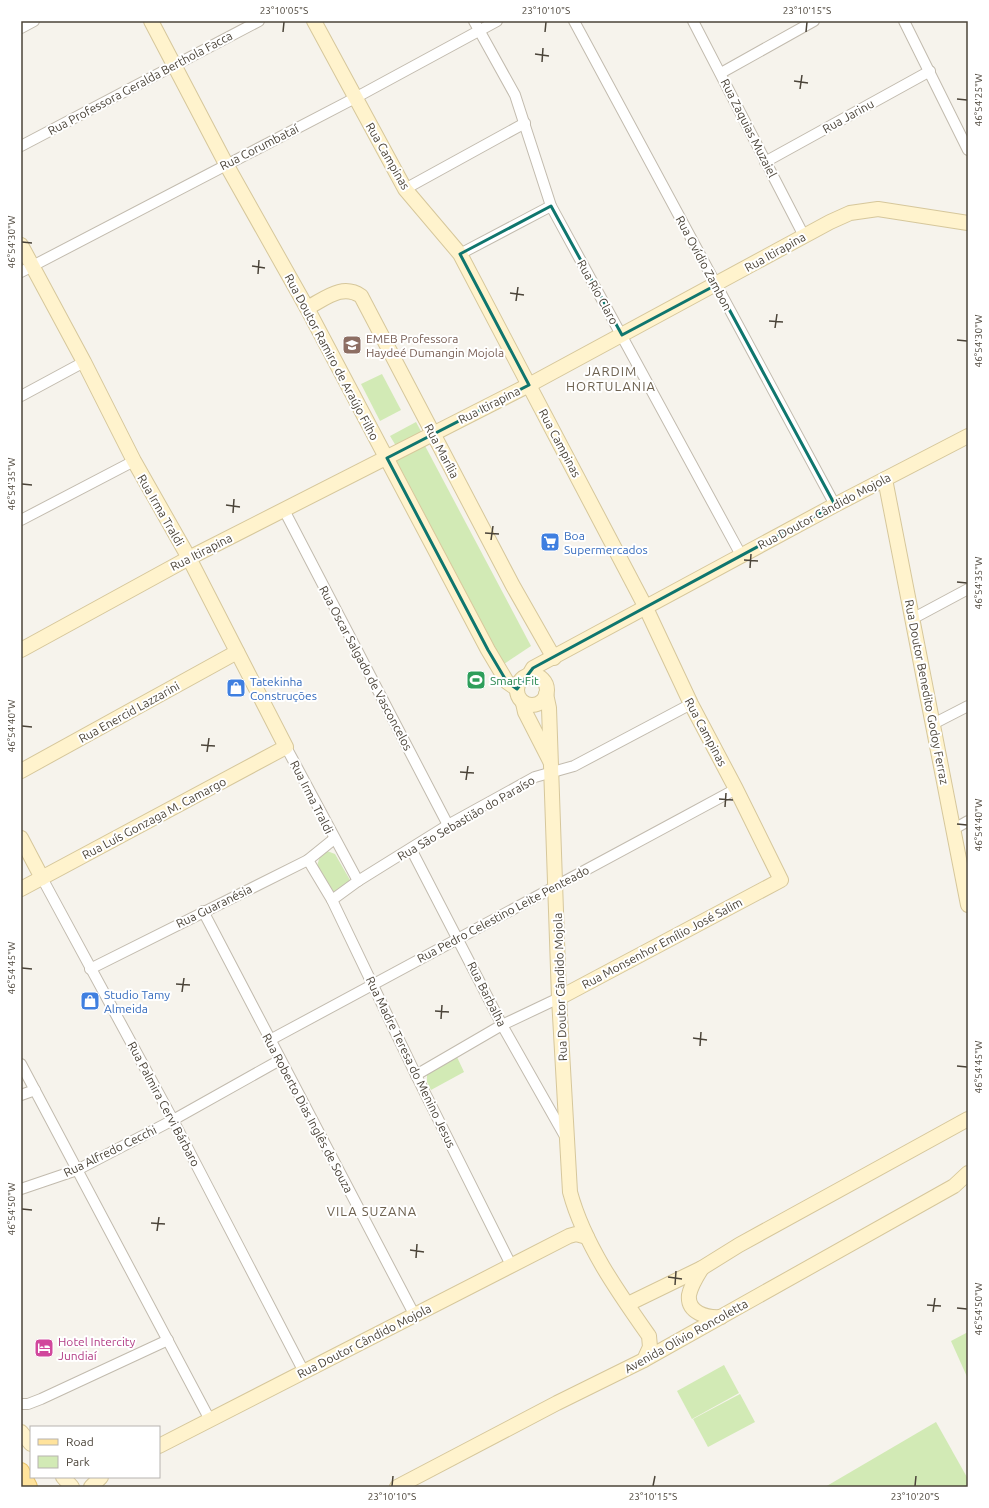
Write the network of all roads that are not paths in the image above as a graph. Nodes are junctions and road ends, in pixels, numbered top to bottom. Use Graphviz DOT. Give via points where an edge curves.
graph roads {
  1 [pos="34,21"];
  2 [pos="151,21"];
  3 [pos="259,21"];
  4 [pos="314,21"];
  5 [pos="474,21"];
  6 [pos="497,21"];
  7 [pos="574,21"];
  8 [pos="693,21"];
  9 [pos="814,21"];
  10 [pos="904,21"];
  11 [pos="21,28"];
  12 [pos="479,30"];
  13 [pos="175,65"];
  14 [pos="930,71"];
  15 [pos="721,73"];
  16 [pos="355,98"];
  17 [pos="525,123"];
  18 [pos="21,146"];
  19 [pos="968,150"];
  20 [pos="765,162"];
  21 [pos="226,164"];
  22 [pos="405,189"];
  23 [pos="551,206"];
  24 [pos="968,223"];
  25 [pos="804,236"];
  26 [pos="21,245"];
  27 [pos="460,254"];
  28 [pos="26,269"];
  29 [pos="716,285"];
  30 [pos="307,308"];
  31 [pos="622,335"];
  32 [pos="84,362"];
  33 [pos="529,385"];
  34 [pos="21,396"];
  35 [pos="434,434"];
  36 [pos="966,440"];
  37 [pos="387,458"];
  38 [pos="134,461"];
  39 [pos="885,479"];
  40 [pos="835,505"];
  41 [pos="284,510"];
  42 [pos="21,520"];
  43 [pos="741,555"];
  44 [pos="189,558"];
  45 [pos="968,588"];
  46 [pos="645,606"];
  47 [pos="912,619"];
  48 [pos="21,650"];
  49 [pos="237,652"];
  50 [pos="554,658"];
  51 [pos="529,675"];
  52 [pos="517,689"];
  53 [pos="546,690"];
  54 [pos="524,703"];
  55 [pos="691,704"];
  56 [pos="968,706"];
  57 [pos="933,724"];
  58 [pos="286,748"];
  59 [pos="552,768"];
  60 [pos="21,771"];
  61 [pos="736,789"];
  62 [pos="968,821"];
  63 [pos="448,825"];
  64 [pos="954,829"];
  65 [pos="21,838"];
  66 [pos="334,839"];
  67 [pos="411,848"];
  68 [pos="308,860"];
  69 [pos="42,878"];
  70 [pos="781,880"];
  71 [pos="358,881"];
  72 [pos="556,887"];
  73 [pos="21,889"];
  74 [pos="332,900"];
  75 [pos="968,905"];
  76 [pos="203,911"];
  77 [pos="458,937"];
  78 [pos="90,968"];
  79 [pos="372,984"];
  80 [pos="559,998"];
  81 [pos="502,1025"];
  82 [pos="270,1040"];
  83 [pos="280,1060"];
  84 [pos="21,1064"];
  85 [pos="416,1075"];
  86 [pos="35,1090"];
  87 [pos="21,1096"];
  88 [pos="968,1119"];
  89 [pos="173,1120"];
  90 [pos="566,1138"];
  91 [pos="78,1170"];
  92 [pos="968,1174"];
  93 [pos="21,1189"];
  94 [pos="575,1209"];
  95 [pos="569,1236"];
  96 [pos="588,1237"];
  97 [pos="511,1265"];
  98 [pos="702,1268"];
  99 [pos="628,1304"];
  100 [pos="414,1314"];
  101 [pos="721,1317"];
  102 [pos="168,1340"];
  103 [pos="644,1360"];
  104 [pos="304,1372"];
  105 [pos="21,1404"];
  106 [pos="210,1420"];
  107 [pos="21,1432"];
  108 [pos="30,1443"];
  109 [pos="160,1445"];
  110 [pos="64,1478"];
  111 [pos="100,1478"];
  112 [pos="72,1487"];
  113 [pos="91,1487"];
  114 [pos="397,1487"];
  1 -- 11 [label="street"];
  2 -- 13 [label="street, Rua Doutor Ramiro de Araújo Filho"];
  3 -- 13 [label="street, Rua Professora Geralda Berthola Facca"];
  4 -- 16 [label="street, Rua Campinas"];
  5 -- 12 [label="street, Rua Río Claro"];
  6 -- 12 [label="street, Rua Corumbataí"];
  7 -- 29 [label="street, Rua Ovídio Zambon"];
  8 -- 15 [label="street, Rua Zaquias Muzaiel"];
  9 -- 15 [label="street"];
  10 -- 14 [label="street"];
  12 -- 16 [label="street, Rua Corumbataí"];
  12 -- 17 [label="street, Rua Río Claro" via="514,95"];
  13 -- 18 [label="street, Rua Professora Geralda Berthola Facca"];
  13 -- 21 [label="street, Rua Doutor Ramiro de Araújo Filho"];
  14 -- 19 [label="street"];
  14 -- 20 [label="street, Rua Jarinu"];
  15 -- 20 [label="street, Rua Zaquias Muzaiel"];
  16 -- 21 [label="street, Rua Corumbataí"];
  16 -- 22 [label="street, Rua Campinas"];
  17 -- 22 [label="street"];
  17 -- 23 [label="street, Rua Río Claro"];
  20 -- 25 [label="street, Rua Zaquias Muzaiel"];
  21 -- 28 [label="street, Rua Corumbataí"];
  21 -- 30 [label="street, Rua Doutor Ramiro de Araújo Filho"];
  22 -- 27 [label="street, Rua Campinas"];
  23 -- 27 [label="street"];
  23 -- 31 [label="street, Rua Río Claro"];
  24 -- 25 [label="street, Rua Itirapina" via="870,210 850,213"];
  25 -- 29 [label="street, Rua Itirapina"];
  26 -- 28 [label="street, Rua Irma Traldi"];
  27 -- 33 [label="street, Rua Campinas"];
  28 -- 32 [label="street, Rua Irma Traldi"];
  29 -- 31 [label="street, Rua Itirapina"];
  29 -- 40 [label="street, Rua Ovídio Zambon"];
  30 -- 35 [label="street, Rua Marília" via="343,290 354,291 361,296"];
  30 -- 37 [label="street, Rua Doutor Ramiro de Araújo Filho"];
  31 -- 33 [label="street, Rua Itirapina"];
  31 -- 43 [label="street, Rua Río Claro"];
  32 -- 34 [label="street"];
  32 -- 38 [label="street, Rua Irma Traldi"];
  33 -- 35 [label="street, Rua Itirapina"];
  33 -- 46 [label="street, Rua Campinas"];
  35 -- 37 [label="street, Rua Itirapina"];
  35 -- 50 [label="street, Rua Marília" via="513,586"];
  36 -- 39 [label="street, Rua Doutor Cândido Mojola"];
  37 -- 41 [label="street, Rua Itirapina"];
  37 -- 52 [label="street, Rua Doutor Ramiro de Araújo Filho" via="488,650 507,682"];
  38 -- 42 [label="street"];
  38 -- 44 [label="street, Rua Irma Traldi"];
  39 -- 40 [label="street, Rua Doutor Cândido Mojola"];
  39 -- 47 [label="street, Rua Doutor Benedito Godoy Ferraz"];
  40 -- 43 [label="street, Rua Doutor Cândido Mojola"];
  41 -- 44 [label="street, Rua Itirapina"];
  41 -- 63 [label="street, Rua Oscar Salgado de Vasconcelos"];
  43 -- 46 [label="street, Rua Doutor Cândido Mojola"];
  44 -- 48 [label="street, Rua Itirapina"];
  44 -- 49 [label="street, Rua Irma Traldi"];
  45 -- 47 [label="street"];
  46 -- 50 [label="street, Rua Doutor Cândido Mojola"];
  46 -- 55 [label="street, Rua Campinas"];
  47 -- 57 [label="street, Rua Doutor Benedito Godoy Ferraz"];
  49 -- 58 [label="street, Rua Irma Traldi"];
  49 -- 60 [label="street, Rua Enercid Lazzarini"];
  50 -- 51 [label="street, Rua Doutor Cândido Mojola" via="533,668"];
  50 -- 53 [label="street, Rua Doutor Cândido Mojola"];
  51 -- 52 [label="street, Rua Doutor Cândido Mojola" via="523,678"];
  51 -- 53 [label="street" via="538,676"];
  52 -- 54 [label="street, Rua Doutor Cândido Mojola" via="518,697"];
  53 -- 54 [label="street" via="544,698 537,704"];
  53 -- 59 [label="street, Rua Doutor Cândido Mojola"];
  54 -- 59 [label="street, Rua Doutor Cândido Mojola" via="525,712"];
  55 -- 59 [label="street, Rua São Sebastião do Paraíso" via="574,766"];
  55 -- 61 [label="street, Rua Campinas"];
  56 -- 57 [label="street"];
  57 -- 64 [label="street, Rua Doutor Benedito Godoy Ferraz"];
  58 -- 66 [label="street, Rua Irma Traldi"];
  58 -- 69 [label="street, Rua Luís Gonzaga M. Camargo"];
  59 -- 63 [label="street, Rua São Sebastião do Paraíso"];
  59 -- 72 [label="street, Rua Doutor Cândido Mojola"];
  61 -- 70 [label="street, Rua Campinas"];
  61 -- 72 [label="street, Rua Pedro Celestino Leite Penteado"];
  62 -- 64 [label="street"];
  63 -- 67 [label="street, Rua São Sebastião do Paraíso"];
  64 -- 75 [label="street, Rua Doutor Benedito Godoy Ferraz"];
  65 -- 69 [label="street, Rua Palmira Cervi Bárbaro"];
  66 -- 68 [label="street, Rua Guaranésia"];
  66 -- 71 [label="street, Rua Irma Traldi"];
  67 -- 71 [label="street, Rua São Sebastião do Paraíso"];
  67 -- 77 [label="street, Rua Barbalha"];
  68 -- 74 [label="street, Rua Madre Teresa do Menino Jesus"];
  68 -- 76 [label="street, Rua Guaranésia"];
  69 -- 73 [label="street, Rua Luís Gonzaga M. Camargo"];
  69 -- 78 [label="street, Rua Palmira Cervi Bárbaro"];
  70 -- 80 [label="street, Rua Monsenhor Emílio José Salim"];
  71 -- 74 [label="street, Rua São Sebastião do Paraíso"];
  72 -- 77 [label="street, Rua Pedro Celestino Leite Penteado"];
  72 -- 80 [label="street, Rua Doutor Cândido Mojola"];
  74 -- 79 [label="street, Rua Madre Teresa do Menino Jesus"];
  76 -- 78 [label="street, Rua Guaranésia"];
  76 -- 82 [label="street, Rua Roberto Dias Inglês de Souza"];
  77 -- 79 [label="street, Rua Pedro Celestino Leite Penteado"];
  77 -- 81 [label="street, Rua Barbalha"];
  78 -- 89 [label="street, Rua Palmira Cervi Bárbaro"];
  79 -- 82 [label="street, Rua Pedro Celestino Leite Penteado"];
  79 -- 85 [label="street, Rua Madre Teresa do Menino Jesus"];
  80 -- 81 [label="street, Rua Monsenhor Emílio José Salim"];
  80 -- 90 [label="street, Rua Doutor Cândido Mojola"];
  81 -- 85 [label="street, Rua Monsenhor Emílio José Salim"];
  81 -- 90 [label="street, Rua Barbalha"];
  82 -- 83 [label="street, Rua Roberto Dias Inglês de Souza"];
  83 -- 89 [label="street, Rua Alfredo Cecchi"];
  83 -- 100 [label="street, Rua Roberto Dias Inglês de Souza"];
  84 -- 86 [label="street"];
  85 -- 97 [label="street, Rua Madre Teresa do Menino Jesus"];
  86 -- 87 [label="street"];
  86 -- 91 [label="street"];
  88 -- 98 [label="street"];
  89 -- 91 [label="street, Rua Alfredo Cecchi"];
  89 -- 104 [label="street, Rua Palmira Cervi Bárbaro"];
  90 -- 94 [label="street, Rua Doutor Cândido Mojola" via="570,1192"];
  91 -- 93 [label="street, Rua Alfredo Cecchi"];
  91 -- 102 [label="street"];
  92 -- 101 [label="street, Avenida Olívio Roncoletta" via="954,1186"];
  94 -- 95 [label="street, Rua Doutor Cândido Mojola" via="573,1229"];
  94 -- 96 [label="street, Rua Doutor Cândido Mojola"];
  95 -- 96 [label="street, Rua Doutor Cândido Mojola" via="576,1234"];
  95 -- 97 [label="street, Rua Doutor Cândido Mojola"];
  96 -- 99 [label="street" via="609,1277"];
  97 -- 100 [label="street, Rua Doutor Cândido Mojola"];
  98 -- 99 [label="street"];
  98 -- 101 [label="street" via="692,1284 689,1300 700,1314 709,1318"];
  99 -- 103 [label="street" via="649,1336 650,1347"];
  100 -- 104 [label="street, Rua Doutor Cândido Mojola"];
  101 -- 103 [label="street, Avenida Olívio Roncoletta"];
  102 -- 105 [label="street" via="41,1399"];
  102 -- 106 [label="street"];
  103 -- 114 [label="street, Avenida Olívio Roncoletta"];
  104 -- 106 [label="street, Rua Doutor Cândido Mojola"];
  106 -- 109 [label="street, Rua Doutor Cândido Mojola"];
  107 -- 108 [label="street"];
  110 -- 112 [label="street"];
  111 -- 113 [label="street"];
}
